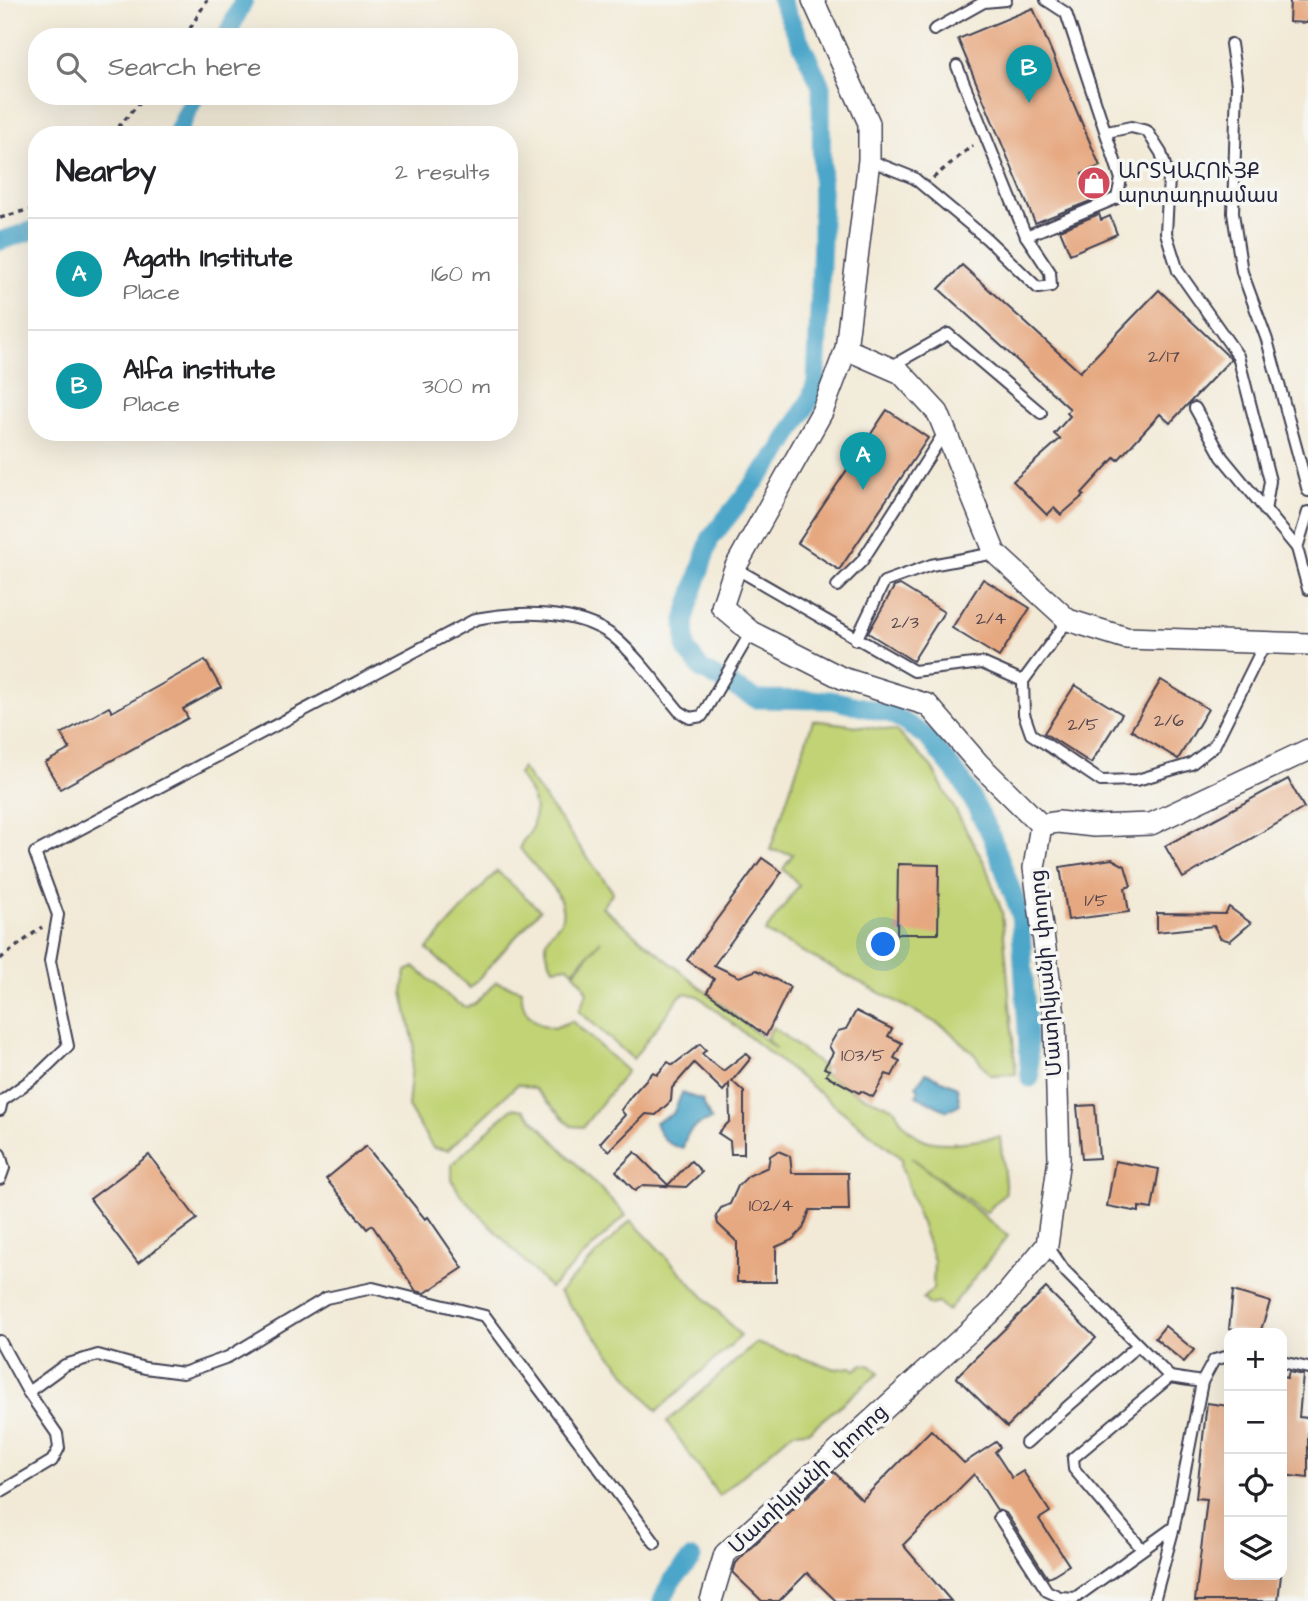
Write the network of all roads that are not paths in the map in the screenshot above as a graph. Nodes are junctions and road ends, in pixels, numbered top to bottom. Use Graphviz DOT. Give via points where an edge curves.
graph roads {
  1 [pos="813,0"];
  2 [pos="1006,0"];
  3 [pos="1046,0"];
  4 [pos="934,30"];
  5 [pos="1231,44"];
  6 [pos="957,66"];
  7 [pos="1107,132"];
  8 [pos="869,160"];
  9 [pos="1026,236"];
  10 [pos="846,349"];
  11 [pos="888,368"];
  12 [pos="1195,408"];
  13 [pos="1041,413"];
  14 [pos="944,433"];
  15 [pos="1308,491"];
  16 [pos="1265,511"];
  17 [pos="1308,512"];
  18 [pos="1297,548"];
  19 [pos="995,553"];
  20 [pos="735,568"];
  21 [pos="837,586"];
  22 [pos="1308,589"];
  23 [pos="1068,620"];
  24 [pos="751,632"];
  25 [pos="856,640"];
  26 [pos="1265,643"];
  27 [pos="1308,644"];
  28 [pos="1023,681"];
  29 [pos="1308,750"];
  30 [pos="1041,825"];
  31 [pos="0,1110"];
  32 [pos="0,1154"];
  33 [pos="0,1179"];
  34 [pos="1047,1245"];
  35 [pos="0,1341"];
  36 [pos="1137,1346"];
  37 [pos="1224,1357"];
  38 [pos="1287,1363"];
  39 [pos="1308,1368"];
  40 [pos="1170,1377"];
  41 [pos="1202,1382"];
  42 [pos="28,1392"];
  43 [pos="1026,1443"];
  44 [pos="0,1492"];
  45 [pos="999,1517"];
  46 [pos="1174,1527"];
  47 [pos="655,1542"];
  48 [pos="1142,1549"];
  49 [pos="711,1601"];
  50 [pos="1154,1601"];
  1 -- 8 [label="street" via="869,123"];
  2 -- 4 [label="lane" via="984,2"];
  3 -- 7 [label="lane" via="1066,13"];
  5 -- 15 [label="lane" via="1237,85 1233,213 1242,272 1267,340"];
  6 -- 9 [label="lane"];
  7 -- 9 [label="lane" via="1121,179 1117,198"];
  7 -- 16 [label="lane" via="1131,127 1147,131 1161,153 1169,178 1166,233 1178,271 1238,356 1270,481"];
  8 -- 9 [label="lane" via="914,178 1038,288 1051,286 1051,272"];
  8 -- 10 [label="street"];
  10 -- 11 [label="street"];
  10 -- 20 [label="street" via="822,412"];
  11 -- 13 [label="lane" via="948,334"];
  11 -- 14 [label="street" via="901,373 938,413"];
  12 -- 16 [label="lane" via="1222,457"];
  14 -- 19 [label="street"];
  14 -- 21 [label="lane" via="862,561"];
  16 -- 18 [label="lane"];
  17 -- 18 [label="lane"];
  18 -- 22 [label="lane"];
  19 -- 23 [label="street"];
  19 -- 25 [label="lane" via="931,565 884,582"];
  20 -- 24 [label="street" via="722,607"];
  20 -- 25 [label="lane"];
  23 -- 26 [label="street" via="1126,638"];
  23 -- 28 [label="lane"];
  24 -- 30 [label="street" via="842,678 928,705"];
  24 -- 31 [label="lane" via="702,716 690,718 613,637 585,623 510,612 476,619 35,853 58,915 50,961 68,1046 2,1101"];
  25 -- 28 [label="lane" via="914,671 982,663"];
  26 -- 27 [label="street"];
  26 -- 28 [label="lane" via="1214,746 1191,764 1137,780 1101,781 1031,734 1024,714"];
  29 -- 30 [label="street" via="1151,824"];
  30 -- 34 [label="street, Մատիկյանի փողոց" via="1034,868 1055,1022 1059,1159"];
  32 -- 33 [label="lane" via="4,1168"];
  34 -- 36 [label="lane" via="1064,1270"];
  34 -- 49 [label="street, Մատիկյանի փողոց" via="995,1308 725,1553"];
  35 -- 42 [label="lane"];
  36 -- 40 [label="lane"];
  36 -- 43 [label="lane"];
  37 -- 41 [label="lane" via="1214,1360"];
  38 -- 39 [label="lane"];
  40 -- 41 [label="lane"];
  40 -- 48 [label="lane" via="1073,1458 1074,1469"];
  41 -- 46 [label="lane"];
  42 -- 44 [label="lane" via="57,1434 59,1448 52,1461"];
  42 -- 47 [label="lane" via="65,1365 98,1355 183,1373 228,1357 326,1298 373,1288 485,1316"];
  45 -- 48 [label="lane" via="1047,1591 1060,1597 1075,1598"];
  46 -- 48 [label="lane"];
  46 -- 50 [label="lane"];
}
